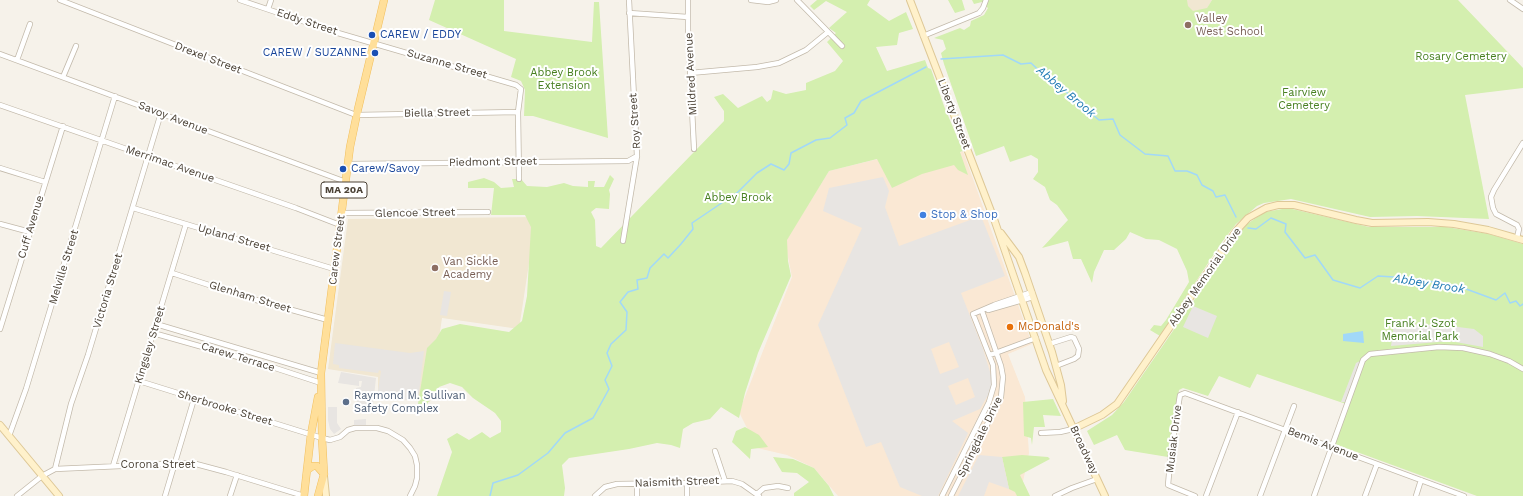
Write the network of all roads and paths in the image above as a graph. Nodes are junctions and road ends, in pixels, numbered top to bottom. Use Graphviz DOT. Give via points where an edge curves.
graph roads {
  1 [pos="60,0"];
  2 [pos="240,0"];
  3 [pos="271,0"];
  4 [pos="384,0"];
  5 [pos="629,0"];
  6 [pos="688,0"];
  7 [pos="751,0"];
  8 [pos="776,0"];
  9 [pos="797,0"];
  10 [pos="910,0"];
  11 [pos="986,0"];
  12 [pos="1510,0"];
  13 [pos="268,9"];
  14 [pos="1523,9"];
  15 [pos="629,13"];
  16 [pos="688,17"];
  17 [pos="30,24"];
  18 [pos="828,32"];
  19 [pos="923,36"];
  20 [pos="374,42"];
  21 [pos="76,46"];
  22 [pos="842,46"];
  23 [pos="0,54"];
  24 [pos="17,60"];
  25 [pos="690,72"];
  26 [pos="63,77"];
  27 [pos="115,96"];
  28 [pos="0,105"];
  29 [pos="518,112"];
  30 [pos="161,113"];
  31 [pos="356,115"];
  32 [pos="63,126"];
  33 [pos="102,140"];
  34 [pos="1523,144"];
  35 [pos="694,149"];
  36 [pos="148,156"];
  37 [pos="637,156"];
  38 [pos="518,162"];
  39 [pos="348,164"];
  40 [pos="0,168"];
  41 [pos="519,179"];
  42 [pos="45,182"];
  43 [pos="346,182"];
  44 [pos="133,208"];
  45 [pos="488,212"];
  46 [pos="341,213"];
  47 [pos="0,224"];
  48 [pos="186,224"];
  49 [pos="340,225"];
  50 [pos="997,228"];
  51 [pos="30,232"];
  52 [pos="1520,239"];
  53 [pos="623,241"];
  54 [pos="334,269"];
  55 [pos="172,273"];
  56 [pos="1033,294"];
  57 [pos="1022,298"];
  58 [pos="982,311"];
  59 [pos="328,320"];
  60 [pos="156,324"];
  61 [pos="0,329"];
  62 [pos="153,332"];
  63 [pos="1036,338"];
  64 [pos="1049,344"];
  65 [pos="997,353"];
  66 [pos="990,355"];
  67 [pos="1056,366"];
  68 [pos="1523,369"];
  69 [pos="321,373"];
  70 [pos="1059,377"];
  71 [pos="138,381"];
  72 [pos="321,383"];
  73 [pos="1055,390"];
  74 [pos="1182,393"];
  75 [pos="194,399"];
  76 [pos="1063,405"];
  77 [pos="1294,406"];
  78 [pos="1238,412"];
  79 [pos="0,425"];
  80 [pos="1073,429"];
  81 [pos="1285,429"];
  82 [pos="1041,433"];
  83 [pos="311,434"];
  84 [pos="9,436"];
  85 [pos="322,438"];
  86 [pos="1332,446"];
  87 [pos="715,451"];
  88 [pos="175,464"];
  89 [pos="1377,464"];
  90 [pos="114,466"];
  91 [pos="55,469"];
  92 [pos="307,470"];
  93 [pos="324,474"];
  94 [pos="237,475"];
  95 [pos="42,476"];
  96 [pos="1097,480"];
  97 [pos="1421,480"];
  98 [pos="725,481"];
  99 [pos="637,483"];
  100 [pos="687,483"];
  101 [pos="788,488"];
  102 [pos="758,495"];
  103 [pos="17,496"];
  104 [pos="59,496"];
  105 [pos="165,496"];
  106 [pos="230,496"];
  107 [pos="304,496"];
  108 [pos="318,496"];
  109 [pos="326,496"];
  110 [pos="410,496"];
  111 [pos="595,496"];
  112 [pos="637,496"];
  113 [pos="687,496"];
  114 [pos="942,496"];
  115 [pos="951,496"];
  116 [pos="1055,496"];
  117 [pos="1105,496"];
  118 [pos="1195,496"];
  119 [pos="1206,496"];
  120 [pos="1260,496"];
  121 [pos="1314,496"];
  122 [pos="1365,496"];
  123 [pos="1416,496"];
  124 [pos="1464,496"];
  1 -- 31 [label="street, Drexel Street"];
  2 -- 13 [label="street, Eddy Street"];
  3 -- 13 [label="street"];
  4 -- 20 [label="main road, Carew Street / MA 20A"];
  5 -- 15 [label="street, Roy Street"];
  6 -- 16 [label="street, Mildred Avenue"];
  7 -- 8 [label="street"];
  9 -- 18 [label="street"];
  10 -- 19 [label="main road, Liberty Street"];
  11 -- 19 [label="street" via="979,12"];
  12 -- 14 [label="street"];
  13 -- 20 [label="street, Eddy Street" via="338,33"];
  15 -- 16 [label="street"];
  15 -- 37 [label="street, Roy Street"];
  16 -- 25 [label="street, Mildred Avenue"];
  17 -- 24 [label="street"];
  18 -- 22 [label="street"];
  18 -- 25 [label="street" via="806,50 779,63 751,68"];
  19 -- 50 [label="main road, Liberty Street"];
  20 -- 29 [label="street, Suzanne Street" via="516,84 521,89"];
  20 -- 31 [label="main road, Carew Street / MA 20A"];
  21 -- 26 [label="street"];
  23 -- 24 [label="street, Savoy Avenue"];
  24 -- 26 [label="street, Savoy Avenue"];
  25 -- 35 [label="street, Mildred Avenue"];
  26 -- 27 [label="street, Savoy Avenue"];
  27 -- 30 [label="street, Savoy Avenue"];
  27 -- 33 [label="street, Melville Street"];
  28 -- 32 [label="street, Merrimac Avenue"];
  29 -- 31 [label="street, Biella Street"];
  29 -- 38 [label="street"];
  30 -- 36 [label="street, Victoria Street"];
  30 -- 43 [label="street, Savoy Avenue"];
  31 -- 39 [label="main road, Carew Street / MA 20A"];
  32 -- 33 [label="street, Merrimac Avenue"];
  32 -- 42 [label="street, Cuff Avenue"];
  33 -- 36 [label="street, Merrimac Avenue"];
  33 -- 84 [label="street, Melville Street" via="26,389"];
  34 -- 52 [label="street" via="1491,197 1496,214 1517,225"];
  36 -- 44 [label="street, Victoria Street"];
  36 -- 49 [label="street, Merrimac Avenue"];
  37 -- 38 [label="street, Piedmont Street" via="628,161"];
  37 -- 53 [label="street, Roy Street"];
  38 -- 39 [label="street, Piedmont Street"];
  38 -- 41 [label="street"];
  39 -- 43 [label="main road, Carew Street / MA 20A"];
  40 -- 42 [label="street"];
  42 -- 51 [label="street, Cuff Avenue"];
  43 -- 46 [label="main road, Carew Street / MA 20A"];
  44 -- 48 [label="street, Upland Street"];
  44 -- 91 [label="street, Victoria Street" via="71,404"];
  45 -- 46 [label="street, Glencoe Street"];
  46 -- 49 [label="main road, Carew Street / MA 20A"];
  47 -- 51 [label="street"];
  48 -- 54 [label="street, Upland Street"];
  48 -- 55 [label="street, Kingsley Street"];
  49 -- 54 [label="main road, Carew Street / MA 20A"];
  50 -- 56 [label="main road, Liberty Street" via="1019,257"];
  50 -- 57 [label="main road, Liberty Street"];
  51 -- 61 [label="street, Cuff Avenue"];
  52 -- 80 [label="main road, Abbey Memorial Drive" via="1454,224 1372,223 1290,205 1266,208 1248,218 1232,236 1117,404 1102,415"];
  54 -- 59 [label="main road, Carew Street / MA 20A"];
  55 -- 59 [label="street, Glenham Street"];
  55 -- 60 [label="street, Kingsley Street"];
  56 -- 57 [label="street"];
  56 -- 64 [label="main road, Liberty Street"];
  57 -- 58 [label="street"];
  57 -- 63 [label="main road, Liberty Street"];
  58 -- 65 [label="street, Springdale Drive"];
  58 -- 66 [label="street, Springdale Drive" via="973,314"];
  59 -- 69 [label="main road, Carew Street / MA 20A"];
  60 -- 62 [label="street, Kingsley Street"];
  60 -- 69 [label="street, Carew Terrace"];
  62 -- 71 [label="street, Kingsley Street"];
  62 -- 72 [label="street, Carew Terrace"];
  63 -- 65 [label="street"];
  63 -- 73 [label="main road, Liberty Street"];
  64 -- 67 [label="main road, Liberty Street"];
  64 -- 67 [label="street" via="1073,337 1079,350 1078,356 1074,359"];
  65 -- 66 [label="street"];
  65 -- 115 [label="street, Springdale Drive" via="1003,377 1001,397"];
  66 -- 114 [label="street, Springdale Drive" via="995,376 993,392"];
  67 -- 70 [label="main road, Liberty Street"];
  68 -- 86 [label="street" via="1490,354 1463,348 1439,347 1373,353 1364,360"];
  69 -- 72 [label="main road, Carew Street / MA 20A"];
  70 -- 76 [label="main road, Broadway"];
  71 -- 75 [label="street, Sherbrooke Street"];
  71 -- 90 [label="street, Kingsley Street"];
  72 -- 83 [label="main road, Carew Street / MA 20A"];
  72 -- 85 [label="main road, Carew Street / MA 20A"];
  73 -- 76 [label="main road, Broadway"];
  74 -- 78 [label="street, Bemis Avenue"];
  74 -- 118 [label="street, Musiak Drive" via="1179,399 1168,485"];
  75 -- 83 [label="street, Sherbrooke Street"];
  75 -- 88 [label="street"];
  76 -- 80 [label="main road, Broadway"];
  77 -- 81 [label="street"];
  78 -- 81 [label="street, Bemis Avenue"];
  78 -- 119 [label="street"];
  79 -- 84 [label="main road"];
  80 -- 82 [label="street"];
  80 -- 96 [label="main road, Broadway"];
  81 -- 86 [label="street, Bemis Avenue"];
  81 -- 120 [label="street"];
  83 -- 85 [label="street"];
  83 -- 92 [label="main road, Carew Street / MA 20A"];
  84 -- 95 [label="main road"];
  85 -- 93 [label="main road, Carew Street / MA 20A"];
  85 -- 110 [label="street" via="330,440 340,437 348,430 363,427 383,430 399,437 410,448 417,465 416,482"];
  86 -- 89 [label="street, Bemis Avenue"];
  86 -- 121 [label="street"];
  87 -- 98 [label="street"];
  88 -- 90 [label="street, Corona Street"];
  88 -- 94 [label="street, Corona Street" via="196,464"];
  88 -- 105 [label="street"];
  89 -- 97 [label="street, Bemis Avenue"];
  89 -- 122 [label="street"];
  90 -- 91 [label="street, Corona Street"];
  91 -- 95 [label="street, Corona Street"];
  92 -- 93 [label="main road" via="317,466"];
  92 -- 107 [label="main road, Carew Street / MA 20A"];
  93 -- 108 [label="main road, MA 20A"];
  93 -- 109 [label="main road, Carew Street"];
  94 -- 106 [label="street"];
  94 -- 107 [label="street, Corona Street"];
  95 -- 103 [label="street, Corona Street"];
  95 -- 104 [label="main road"];
  96 -- 116 [label="street"];
  96 -- 117 [label="main road, Broadway"];
  97 -- 123 [label="street"];
  97 -- 124 [label="street, Bemis Avenue"];
  98 -- 100 [label="street, Naismith Street"];
  98 -- 102 [label="street, Naismith Street" via="732,480 742,484"];
  99 -- 100 [label="street, Naismith Street"];
  99 -- 111 [label="street, Naismith Street" via="605,487"];
  99 -- 112 [label="street"];
  100 -- 113 [label="street"];
  101 -- 102 [label="street" via="764,488"];
}
